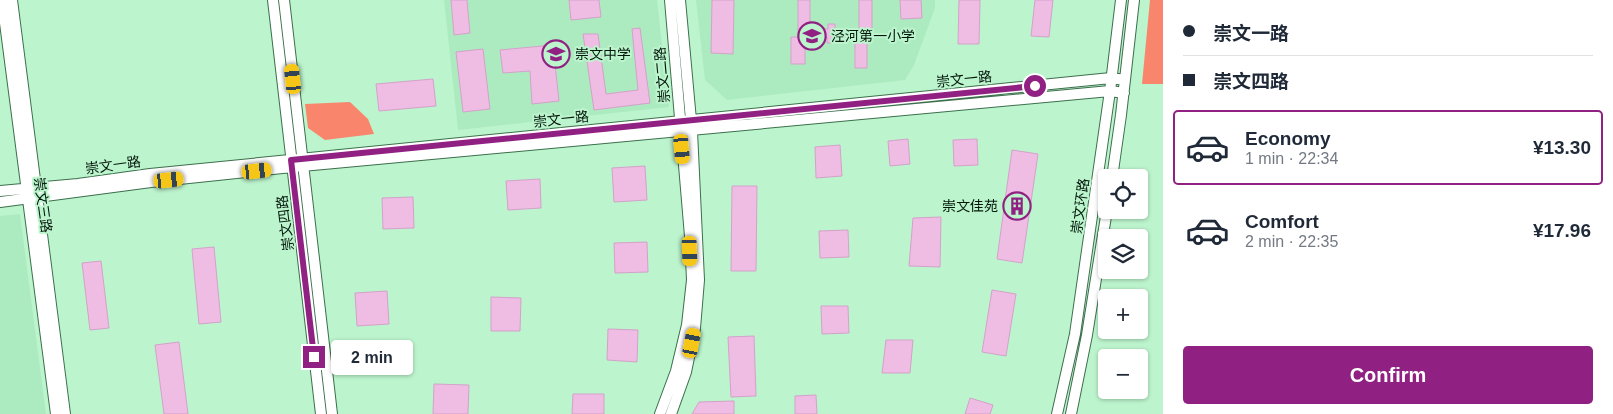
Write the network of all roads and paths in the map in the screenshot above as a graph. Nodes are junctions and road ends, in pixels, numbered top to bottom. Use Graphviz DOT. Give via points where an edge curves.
graph roads {
  1 [pos="2,0"];
  2 [pos="12,0"];
  3 [pos="273,0"];
  4 [pos="284,0"];
  5 [pos="670,0"];
  6 [pos="680,0"];
  7 [pos="1121,0"];
  8 [pos="1134,0"];
  9 [pos="1111,78"];
  10 [pos="1125,80"];
  11 [pos="1110,91"];
  12 [pos="1124,92"];
  13 [pos="686,126"];
  14 [pos="297,163"];
  15 [pos="1113,169"];
  16 [pos="0,191"];
  17 [pos="32,193"];
  18 [pos="0,202"];
  19 [pos="1106,219"];
  20 [pos="56,414"];
  21 [pos="65,414"];
  22 [pos="321,414"];
  23 [pos="332,414"];
  24 [pos="660,414"];
  25 [pos="671,414"];
  26 [pos="1057,414"];
  27 [pos="1071,414"];
  1 -- 17 [label="street, 崇文三路"];
  2 -- 17 [label="street, 崇文三路"];
  3 -- 14 [label="street, 崇文四路"];
  4 -- 14 [label="street, 崇文四路"];
  5 -- 13 [label="street, 崇文二路"];
  6 -- 13 [label="street, 崇文二路"];
  7 -- 9 [label="street, 崇文环路"];
  8 -- 10 [label="street, 崇文环路"];
  9 -- 10 [label="street, 崇文一路"];
  9 -- 11 [label="street, 崇文环路"];
  9 -- 13 [label="street, 崇文一路"];
  10 -- 12 [label="street, 崇文环路"];
  11 -- 12 [label="street, 崇文一路"];
  11 -- 13 [label="street, 崇文一路"];
  11 -- 26 [label="street, 崇文环路" via="1075,334"];
  12 -- 15 [label="street, 崇文环路"];
  13 -- 14 [label="street, 崇文一路"];
  13 -- 24 [label="street, 崇文二路" via="692,280 687,325 676,370"];
  13 -- 25 [label="street, 崇文二路" via="699,280 695,328 686,372"];
  14 -- 17 [label="street, 崇文一路"];
  14 -- 22 [label="street, 崇文四路"];
  14 -- 23 [label="street, 崇文四路"];
  16 -- 17 [label="street, 崇文一路"];
  17 -- 18 [label="street, 崇文一路"];
  17 -- 20 [label="street, 崇文三路"];
  17 -- 21 [label="street, 崇文三路"];
  19 -- 27 [label="street, 崇文环路"];
}
